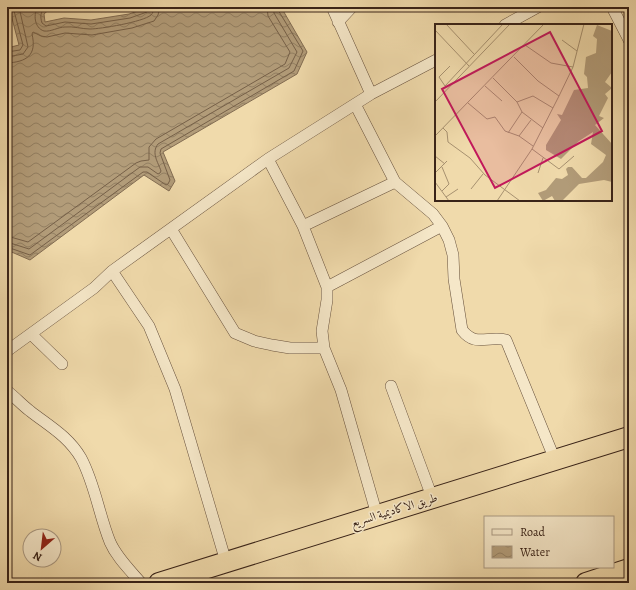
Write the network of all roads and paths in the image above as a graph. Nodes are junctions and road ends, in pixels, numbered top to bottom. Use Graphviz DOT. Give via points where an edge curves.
graph roads {
  1 [pos="332,7"];
  2 [pos="352,7"];
  3 [pos="538,7"];
  4 [pos="612,7"];
  5 [pos="338,22"];
  6 [pos="507,24"];
  7 [pos="629,40"];
  8 [pos="435,61"];
  9 [pos="370,94"];
  10 [pos="355,104"];
  11 [pos="268,160"];
  12 [pos="395,182"];
  13 [pos="303,226"];
  14 [pos="442,226"];
  15 [pos="171,229"];
  16 [pos="112,271"];
  17 [pos="327,287"];
  18 [pos="31,334"];
  19 [pos="324,348"];
  20 [pos="7,351"];
  21 [pos="62,364"];
  22 [pos="391,386"];
  23 [pos="7,391"];
  24 [pos="629,437"];
  25 [pos="555,460"];
  26 [pos="432,498"];
  27 [pos="377,515"];
  28 [pos="226,562"];
  29 [pos="618,575"];
  30 [pos="141,583"];
  31 [pos="159,583"];
  32 [pos="586,583"];
  1 -- 5 [label="street"];
  2 -- 5 [label="street"];
  3 -- 6 [label="street"];
  4 -- 7 [label="street"];
  5 -- 9 [label="street"];
  8 -- 9 [label="street"];
  9 -- 10 [label="street"];
  10 -- 11 [label="street"];
  10 -- 12 [label="street"];
  11 -- 13 [label="street"];
  11 -- 15 [label="street"];
  12 -- 13 [label="street"];
  12 -- 14 [label="street" via="433,214"];
  13 -- 17 [label="street"];
  14 -- 17 [label="street"];
  14 -- 25 [label="street" via="450,240 453,255 462,330 475,340 506,340"];
  15 -- 16 [label="street"];
  15 -- 19 [label="street" via="236,333 272,345"];
  16 -- 18 [label="street" via="94,288"];
  16 -- 28 [label="street" via="149,326 175,390"];
  17 -- 19 [label="street" via="322,330"];
  18 -- 20 [label="street"];
  18 -- 21 [label="street"];
  19 -- 27 [label="street" via="341,390"];
  22 -- 26 [label="street"];
  23 -- 30 [label="street" via="58,431 81,459 110,543 121,561"];
  24 -- 25 [label="highway, طريق الاكاديمية السريع"];
  25 -- 26 [label="highway, طريق الاكاديمية السريع"];
  26 -- 27 [label="highway, طريق الاكاديمية السريع"];
  27 -- 28 [label="highway, طريق الاكاديمية السريع"];
  28 -- 31 [label="highway, طريق الاكاديمية السريع"];
  29 -- 32 [label="highway"];
}
